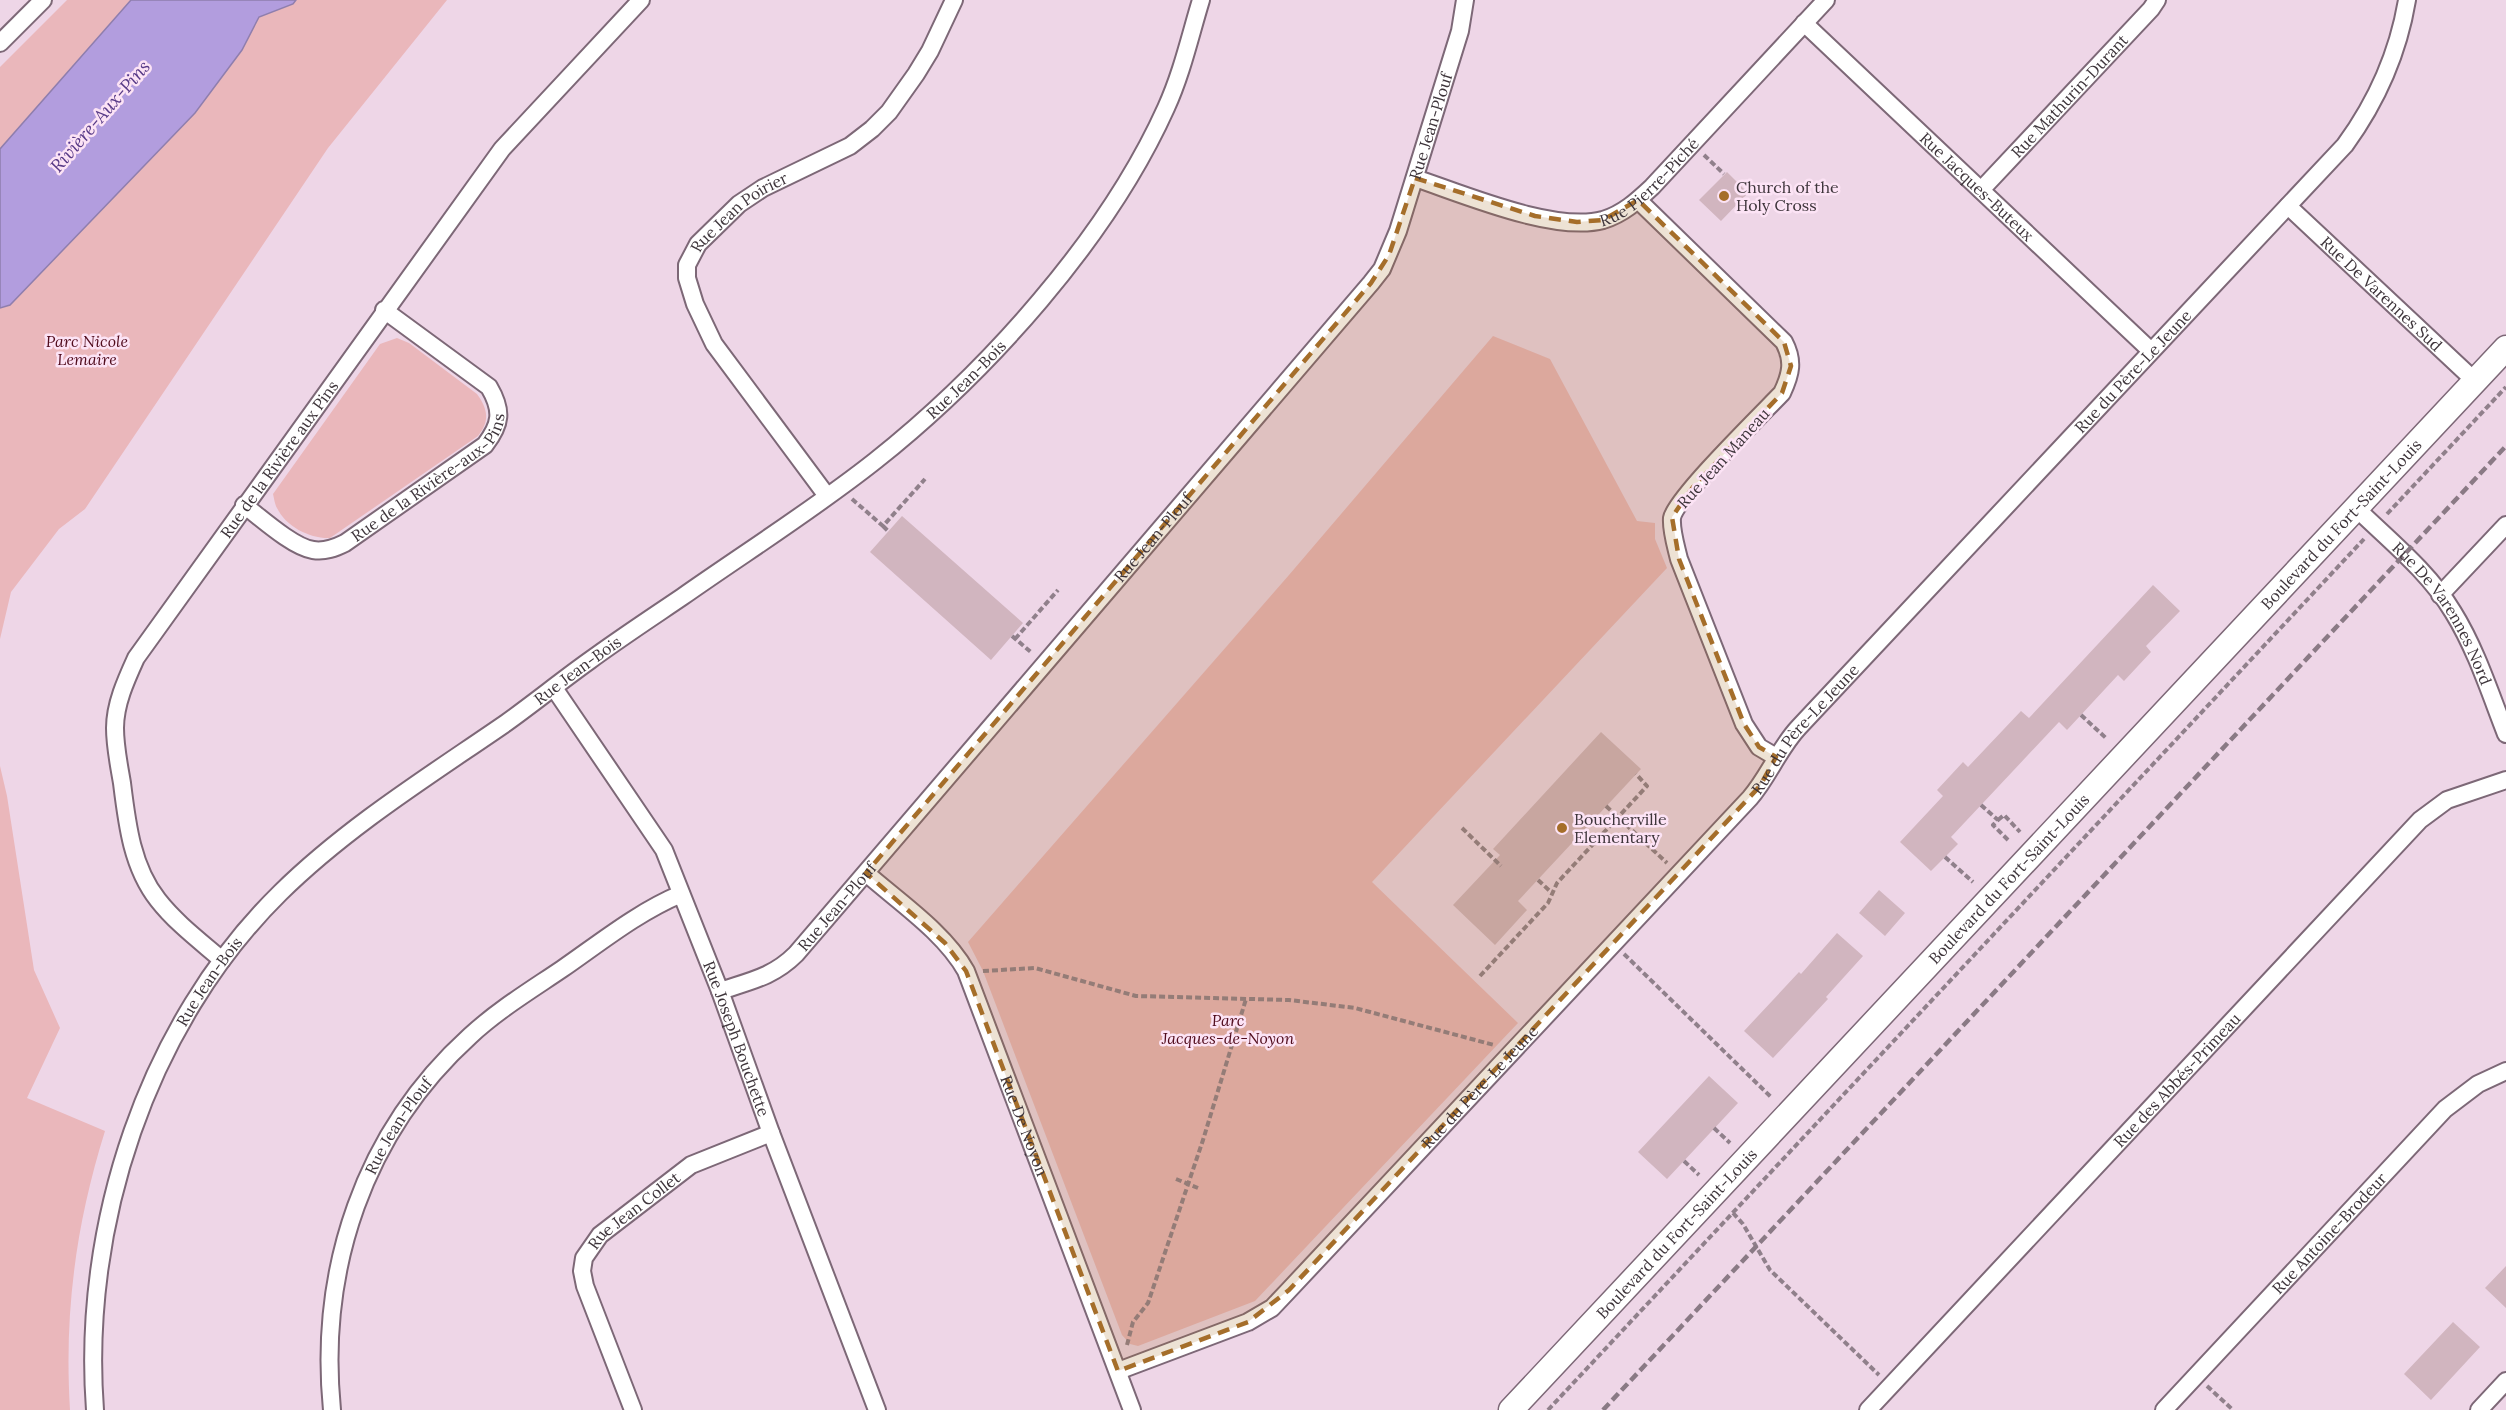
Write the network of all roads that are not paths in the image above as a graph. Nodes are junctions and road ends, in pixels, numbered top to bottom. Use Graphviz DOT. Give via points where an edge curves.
graph roads {
  1 [pos="43,0"];
  2 [pos="640,0"];
  3 [pos="954,0"];
  4 [pos="1201,0"];
  5 [pos="1465,0"];
  6 [pos="1826,0"];
  7 [pos="2157,0"];
  8 [pos="2407,0"];
  9 [pos="1804,23"];
  10 [pos="0,43"];
  11 [pos="1415,178"];
  12 [pos="1981,189"];
  13 [pos="1638,200"];
  14 [pos="2288,206"];
  15 [pos="384,310"];
  16 [pos="2506,348"];
  17 [pos="2150,350"];
  18 [pos="2475,381"];
  19 [pos="827,496"];
  20 [pos="244,505"];
  21 [pos="2356,508"];
  22 [pos="2506,525"];
  23 [pos="2440,595"];
  24 [pos="554,688"];
  25 [pos="2506,734"];
  26 [pos="1776,758"];
  27 [pos="2506,780"];
  28 [pos="866,873"];
  29 [pos="681,894"];
  30 [pos="222,960"];
  31 [pos="720,991"];
  32 [pos="2506,1071"];
  33 [pos="771,1133"];
  34 [pos="1118,1371"];
  35 [pos="2506,1381"];
  36 [pos="95,1410"];
  37 [pos="332,1410"];
  38 [pos="633,1410"];
  39 [pos="877,1410"];
  40 [pos="1132,1410"];
  41 [pos="1511,1410"];
  42 [pos="1868,1410"];
  43 [pos="2164,1410"];
  44 [pos="2479,1410"];
  1 -- 10 [label="street"];
  2 -- 15 [label="street, Rue de la Rivière aux Pins" via="512,136"];
  3 -- 19 [label="street, Rue Jean Poirier" via="916,74 872,129 850,146 763,188 739,204 698,244 687,265 692,296 714,344"];
  4 -- 19 [label="street, Rue Jean-Bois" via="1168,103 1139,162 1092,234 1025,316 950,395 877,460"];
  5 -- 11 [label="street, Rue Jean-Plouf" via="1460,31"];
  6 -- 9 [label="street, Rue Pierre-Piché"];
  7 -- 12 [label="street, Rue Mathurin-Durant"];
  8 -- 14 [label="street, Rue du Père-Le Jeune" via="2396,48 2373,102 2344,145"];
  9 -- 12 [label="street, Rue Jacques-Buteux"];
  9 -- 13 [label="street, Rue Pierre-Piché"];
  11 -- 13 [label="street, Rue Pierre-Piché" via="1535,216 1570,222 1603,220"];
  11 -- 28 [label="street, Rue Jean-Plouf" via="1389,255 1371,283"];
  12 -- 17 [label="street, Rue Jacques-Buteux"];
  13 -- 26 [label="street, Rue Jean Maneau" via="1784,342 1790,354 1789,378 1782,393 1693,487 1672,516 1679,559 1744,724 1760,747"];
  14 -- 17 [label="street, Rue du Père-Le Jeune"];
  14 -- 18 [label="street, Rue De Varennes Sud"];
  15 -- 20 [label="street, Rue de la Rivière aux Pins"];
  15 -- 20 [label="street, Rue de la Rivière-aux-Pins" via="489,387 497,400 496,430 485,445 345,543 328,550 312,550 296,543"];
  16 -- 18 [label="street, Boulevard du Fort-Saint-Louis"];
  17 -- 26 [label="street, Rue du Père-Le Jeune" via="1799,727"];
  18 -- 21 [label="street, Boulevard du Fort-Saint-Louis"];
  19 -- 24 [label="street, Rue Jean-Bois"];
  20 -- 30 [label="street, Rue de la Rivière aux Pins" via="136,658 124,682 115,727 128,824 143,876 158,900"];
  21 -- 23 [label="street, Rue De Varennes Nord"];
  21 -- 41 [label="street, Boulevard du Fort-Saint-Louis"];
  22 -- 23 [label="street"];
  23 -- 25 [label="street, Rue De Varennes Nord" via="2464,632"];
  24 -- 29 [label="street, Rue Joseph Bouchette" via="655,834"];
  24 -- 30 [label="street, Rue Jean-Bois" via="313,864 278,894"];
  26 -- 34 [label="street, Rue du Père-Le Jeune" via="1750,798 1272,1308 1248,1323"];
  27 -- 42 [label="street, Rue des Abbés-Primeau" via="2447,800 2420,820"];
  28 -- 31 [label="street, Rue Jean-Plouf" via="781,968"];
  28 -- 34 [label="street, Rue De Noyon" via="945,943 966,971"];
  29 -- 31 [label="street, Rue Joseph Bouchette"];
  29 -- 37 [label="street, Rue Jean-Plouf" via="644,912 489,1019 448,1058 402,1114 354,1208 334,1287 328,1354"];
  30 -- 36 [label="street, Rue Jean-Bois" via="161,1064 124,1155 107,1220 98,1281 93,1349"];
  31 -- 33 [label="street, Rue Joseph Bouchette"];
  32 -- 43 [label="street, Rue Antoine-Brodeur" via="2478,1083 2445,1109"];
  33 -- 38 [label="street, Rue Jean Collet" via="691,1165 600,1235 584,1258 585,1286"];
  33 -- 39 [label="street, Rue Joseph Bouchette"];
  34 -- 40 [label="street, Rue De Noyon"];
  35 -- 44 [label="street"];
}
